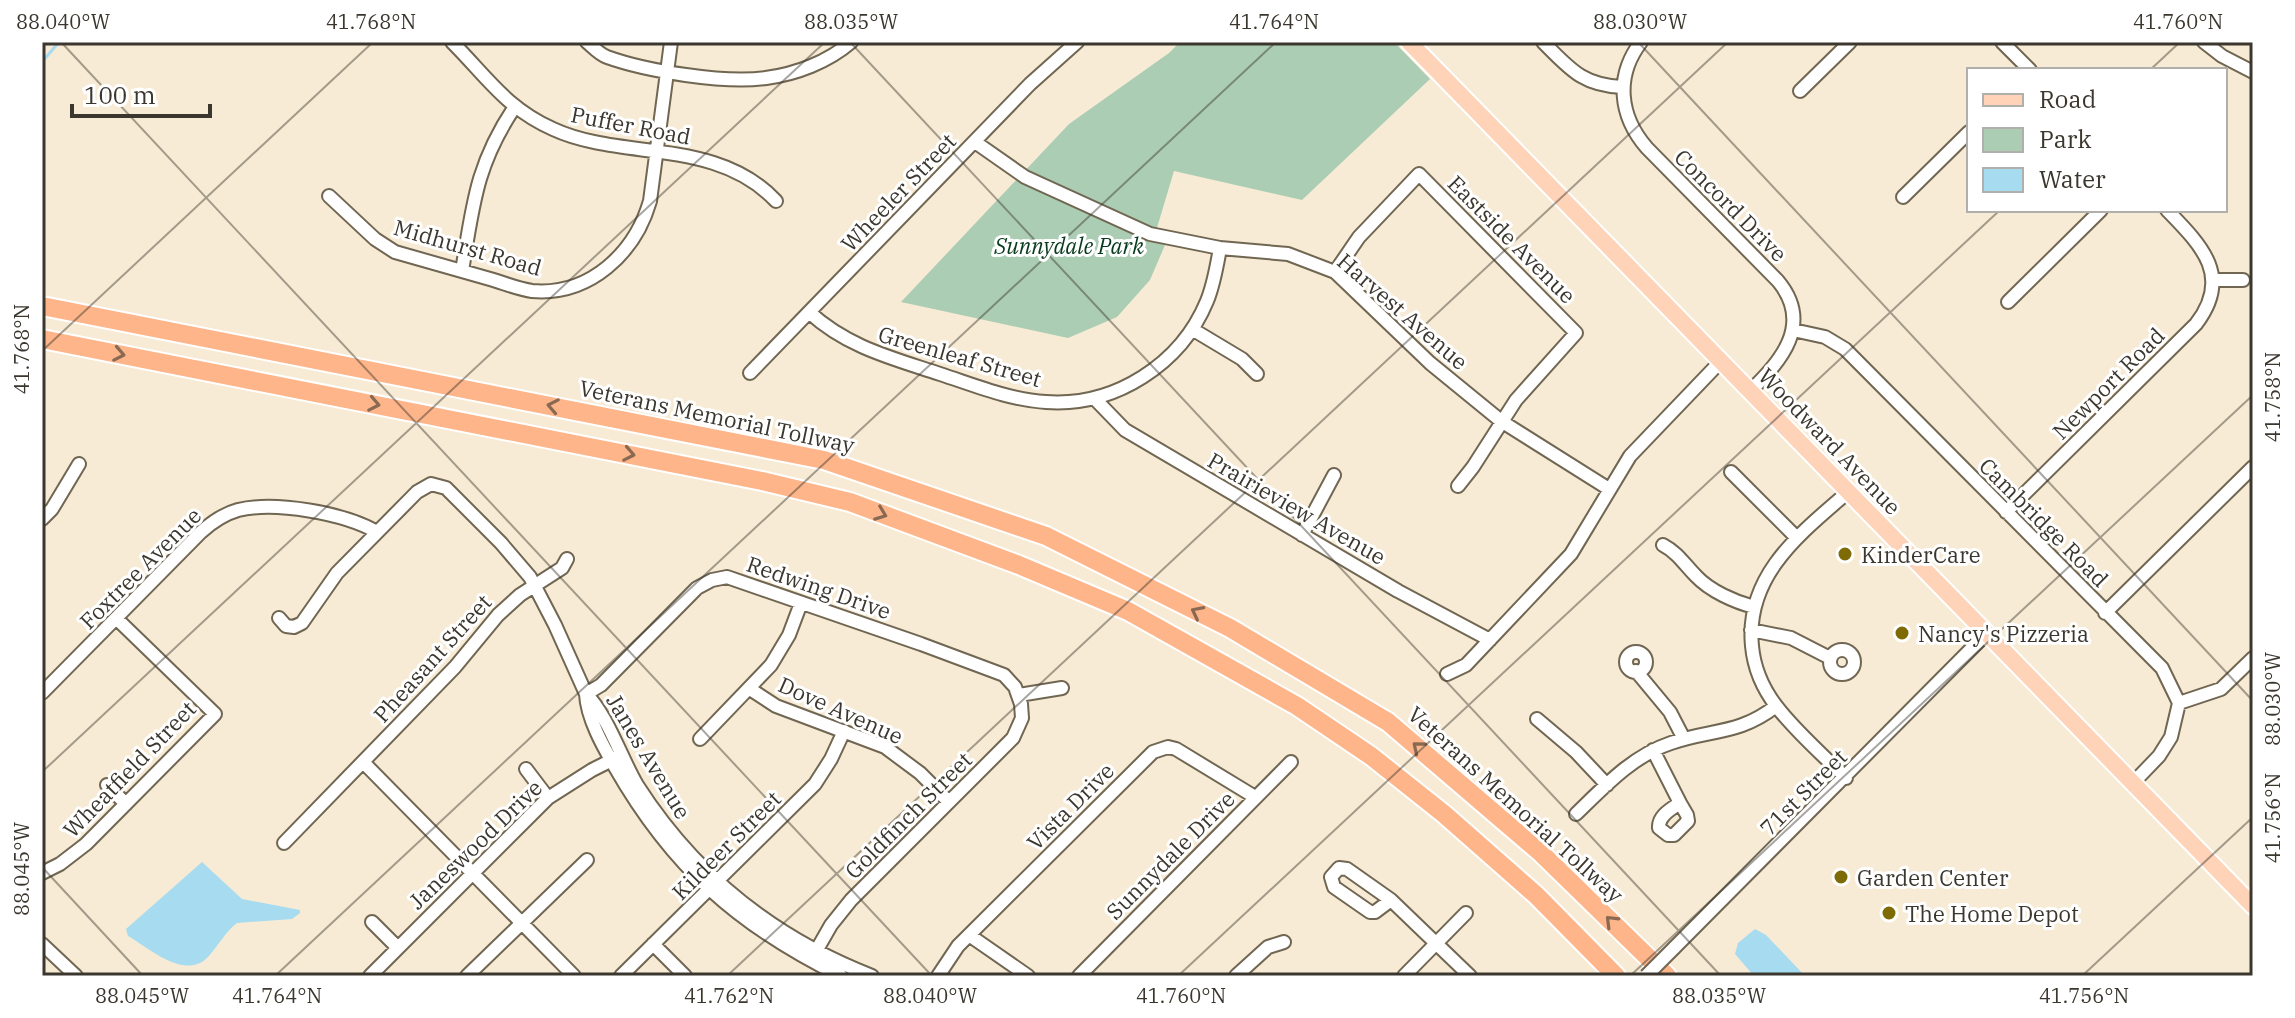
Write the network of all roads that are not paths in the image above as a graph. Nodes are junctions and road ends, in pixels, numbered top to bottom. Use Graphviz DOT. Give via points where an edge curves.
graph roads {
  1 [pos="452,42"];
  2 [pos="587,42"];
  3 [pos="671,42"];
  4 [pos="851,42"];
  5 [pos="1077,42"];
  6 [pos="1409,42"];
  7 [pos="1543,42"];
  8 [pos="1641,42"];
  9 [pos="1850,42"];
  10 [pos="2002,42"];
  11 [pos="2204,42"];
  12 [pos="2028,68"];
  13 [pos="2253,72"];
  14 [pos="666,73"];
  15 [pos="1622,87"];
  16 [pos="1800,91"];
  17 [pos="514,108"];
  18 [pos="1967,134"];
  19 [pos="975,142"];
  20 [pos="656,150"];
  21 [pos="329,196"];
  22 [pos="1903,197"];
  23 [pos="776,201"];
  24 [pos="2099,212"];
  25 [pos="2169,212"];
  26 [pos="1220,248"];
  27 [pos="462,271"];
  28 [pos="1335,272"];
  29 [pos="2212,275"];
  30 [pos="2243,280"];
  31 [pos="42,296"];
  32 [pos="2008,302"];
  33 [pos="42,306"];
  34 [pos="809,312"];
  35 [pos="106,319"];
  36 [pos="1192,329"];
  37 [pos="1793,330"];
  38 [pos="42,339"];
  39 [pos="1721,361"];
  40 [pos="750,373"];
  41 [pos="1257,374"];
  42 [pos="1750,391"];
  43 [pos="1094,398"];
  44 [pos="1501,421"];
  45 [pos="79,464"];
  46 [pos="2253,467"];
  47 [pos="1731,472"];
  48 [pos="1334,475"];
  49 [pos="1458,486"];
  50 [pos="1609,489"];
  51 [pos="1848,492"];
  52 [pos="2006,512"];
  53 [pos="42,519"];
  54 [pos="377,532"];
  55 [pos="1302,535"];
  56 [pos="1797,538"];
  57 [pos="1663,545"];
  58 [pos="567,559"];
  59 [pos="535,586"];
  60 [pos="801,603"];
  61 [pos="1754,607"];
  62 [pos="2105,613"];
  63 [pos="279,618"];
  64 [pos="117,619"];
  65 [pos="1751,630"];
  66 [pos="1987,633"];
  67 [pos="1490,640"];
  68 [pos="1830,658"];
  69 [pos="2253,658"];
  70 [pos="1636,671"];
  71 [pos="1447,674"];
  72 [pos="1062,688"];
  73 [pos="750,689"];
  74 [pos="42,693"];
  75 [pos="586,694"];
  76 [pos="1019,695"];
  77 [pos="2179,703"];
  78 [pos="1776,706"];
  79 [pos="1537,719"];
  80 [pos="844,731"];
  81 [pos="700,739"];
  82 [pos="1684,739"];
  83 [pos="1653,750"];
  84 [pos="616,758"];
  85 [pos="363,762"];
  86 [pos="1291,762"];
  87 [pos="526,769"];
  88 [pos="1846,778"];
  89 [pos="2133,783"];
  90 [pos="107,785"];
  91 [pos="1607,785"];
  92 [pos="1255,797"];
  93 [pos="548,798"];
  94 [pos="949,802"];
  95 [pos="1680,803"];
  96 [pos="126,804"];
  97 [pos="1576,814"];
  98 [pos="284,843"];
  99 [pos="587,860"];
  100 [pos="42,873"];
  101 [pos="472,873"];
  102 [pos="712,885"];
  103 [pos="1391,900"];
  104 [pos="2253,906"];
  105 [pos="1466,913"];
  106 [pos="372,922"];
  107 [pos="521,922"];
  108 [pos="969,935"];
  109 [pos="1284,942"];
  110 [pos="1437,943"];
  111 [pos="42,944"];
  112 [pos="653,944"];
  113 [pos="398,948"];
  114 [pos="813,956"];
  115 [pos="76,976"];
  116 [pos="370,976"];
  117 [pos="467,976"];
  118 [pos="574,976"];
  119 [pos="621,976"];
  120 [pos="685,976"];
  121 [pos="841,976"];
  122 [pos="872,976"];
  123 [pos="938,976"];
  124 [pos="1028,976"];
  125 [pos="1079,976"];
  126 [pos="1236,976"];
  127 [pos="1404,976"];
  128 [pos="1470,976"];
  129 [pos="1616,976"];
  130 [pos="1646,976"];
  131 [pos="1667,976"];
  1 -- 17 [label="street, Puffer Road"];
  2 -- 14 [label="street" via="603,56"];
  3 -- 14 [label="street, Midhurst Road"];
  4 -- 14 [label="street" via="820,62 769,78"];
  5 -- 19 [label="street, Wheeler Street"];
  6 -- 39 [label="main road, Woodward Avenue"];
  7 -- 15 [label="street" via="1582,78"];
  8 -- 15 [label="street"];
  9 -- 16 [label="street"];
  10 -- 12 [label="street"];
  11 -- 13 [label="street"];
  14 -- 20 [label="street, Midhurst Road"];
  15 -- 37 [label="street, Concord Drive" via="1622,100 1640,140 1782,286"];
  17 -- 20 [label="street, Puffer Road" via="577,138"];
  17 -- 27 [label="street" via="481,172"];
  18 -- 22 [label="street"];
  19 -- 26 [label="street, Harvest Avenue" via="1025,177 1125,224 1171,240"];
  19 -- 34 [label="street, Wheeler Street"];
  20 -- 23 [label="street, Puffer Road" via="728,170"];
  20 -- 27 [label="street, Midhurst Road" via="641,227 624,253 602,272 564,288 532,291"];
  21 -- 27 [label="street, Midhurst Road" via="387,248"];
  24 -- 32 [label="street"];
  25 -- 29 [label="street" via="2199,243"];
  26 -- 28 [label="street, Harvest Avenue" via="1288,254"];
  26 -- 36 [label="street, Greenleaf Street" via="1208,300"];
  28 -- 44 [label="street, Harvest Avenue" via="1430,363"];
  28 -- 44 [label="street, Eastside Avenue" via="1359,237 1419,174 1576,333"];
  29 -- 30 [label="street"];
  29 -- 52 [label="street, Newport Road" via="2205,311 2196,324"];
  31 -- 35 [label="highway"];
  33 -- 35 [label="highway, Veterans Memorial Tollway"];
  34 -- 40 [label="street, Wheeler Street"];
  34 -- 43 [label="street, Greenleaf Street" via="856,345 1002,394 1047,403"];
  131 -- 35 [label="highway, Veterans Memorial Tollway, one-way" via="1541,853 1388,722 1230,628 1046,536 824,460"];
  36 -- 41 [label="street"];
  36 -- 43 [label="street, Greenleaf Street" via="1153,371"];
  37 -- 42 [label="street" via="1779,363"];
  37 -- 52 [label="street, Cambridge Road" via="1825,337 1845,349"];
  38 -- 129 [label="highway, one-way" via="762,481 850,502 1019,565 1128,611 1297,706 1371,756 1536,895"];
  39 -- 42 [label="main road, Woodward Avenue"];
  39 -- 50 [label="street" via="1638,446"];
  42 -- 51 [label="main road, Woodward Avenue"];
  43 -- 55 [label="street, Prairieview Avenue" via="1125,430"];
  44 -- 49 [label="street"];
  44 -- 50 [label="street, Harvest Avenue"];
  45 -- 53 [label="street"];
  46 -- 62 [label="street"];
  47 -- 56 [label="street"];
  48 -- 55 [label="street"];
  50 -- 67 [label="street" via="1571,554"];
  51 -- 56 [label="street"];
  51 -- 66 [label="main road, Woodward Avenue"];
  52 -- 62 [label="street, Cambridge Road"];
  54 -- 59 [label="street, Janes Avenue" via="417,492 431,484 446,488"];
  54 -- 63 [label="street" via="337,573 302,623 286,626"];
  54 -- 64 [label="street, Foxtree Avenue" via="343,517 241,509 208,526"];
  55 -- 67 [label="street, Prairieview Avenue"];
  56 -- 61 [label="street" via="1768,571"];
  57 -- 61 [label="street" via="1702,581"];
  58 -- 59 [label="street, Pheasant Street"];
  59 -- 75 [label="street, Janes Avenue"];
  59 -- 85 [label="street, Pheasant Street" via="498,615"];
  60 -- 73 [label="street" via="782,649"];
  60 -- 75 [label="street, Redwing Drive" via="727,577 706,582"];
  60 -- 76 [label="street, Redwing Drive" via="1004,675"];
  61 -- 65 [label="street"];
  62 -- 77 [label="street, Cambridge Road" via="2162,668"];
  64 -- 74 [label="street, Foxtree Avenue"];
  64 -- 96 [label="street, Wheatfield Street" via="215,714"];
  65 -- 68 [label="street" via="1791,638"];
  65 -- 78 [label="street" via="1757,672"];
  66 -- 88 [label="street, 71st Street"];
  66 -- 89 [label="main road, Woodward Avenue"];
  67 -- 71 [label="street" via="1466,665"];
  69 -- 77 [label="street" via="2221,689"];
  70 -- 82 [label="street" via="1670,712"];
  72 -- 76 [label="street"];
  73 -- 80 [label="street, Dove Avenue" via="776,706"];
  73 -- 81 [label="street"];
  75 -- 84 [label="street, Janes Avenue" via="586,706"];
  76 -- 94 [label="street, Goldfinch Street" via="1022,718 1013,738"];
  77 -- 89 [label="street" via="2166,746"];
  78 -- 82 [label="street" via="1728,732"];
  78 -- 88 [label="street"];
  79 -- 91 [label="street"];
  80 -- 94 [label="street, Dove Avenue" via="896,754"];
  80 -- 102 [label="street, Kildeer Street" via="815,784"];
  82 -- 83 [label="street"];
  83 -- 91 [label="street"];
  83 -- 95 [label="street"];
  84 -- 93 [label="street, Janeswood Drive"];
  84 -- 102 [label="street, Janes Avenue" via="650,823"];
  85 -- 98 [label="street, Pheasant Street"];
  85 -- 101 [label="street"];
  86 -- 92 [label="street, Sunnydale Drive"];
  87 -- 93 [label="street"];
  88 -- 130 [label="street, 71st Street, bridge"];
  89 -- 104 [label="main road, Woodward Avenue"];
  90 -- 96 [label="street"];
  91 -- 97 [label="street"];
  92 -- 108 [label="street, Vista Drive" via="1176,749 1153,752"];
  92 -- 125 [label="street, Sunnydale Drive"];
  93 -- 101 [label="street, Janeswood Drive"];
  94 -- 114 [label="street, Goldfinch Street" via="851,900"];
  96 -- 100 [label="street, Wheatfield Street" via="79,851"];
  99 -- 107 [label="street"];
  101 -- 107 [label="street"];
  101 -- 113 [label="street, Janeswood Drive"];
  102 -- 112 [label="street, Kildeer Street"];
  102 -- 114 [label="street, Janes Avenue" via="752,925"];
  103 -- 103 [label="street" via="1347,869 1332,874 1334,887 1370,912"];
  103 -- 110 [label="street"];
  105 -- 110 [label="street"];
  106 -- 113 [label="street"];
  107 -- 117 [label="street"];
  107 -- 118 [label="street"];
  108 -- 123 [label="street, Vista Drive"];
  108 -- 124 [label="street"];
  109 -- 126 [label="street" via="1268,947"];
  110 -- 127 [label="street"];
  110 -- 128 [label="street"];
  111 -- 115 [label="street"];
  112 -- 119 [label="street, Kildeer Street"];
  112 -- 120 [label="street"];
  113 -- 116 [label="street, Janeswood Drive"];
  114 -- 121 [label="street, Janes Avenue"];
  114 -- 122 [label="street, Janes Avenue"];
}
